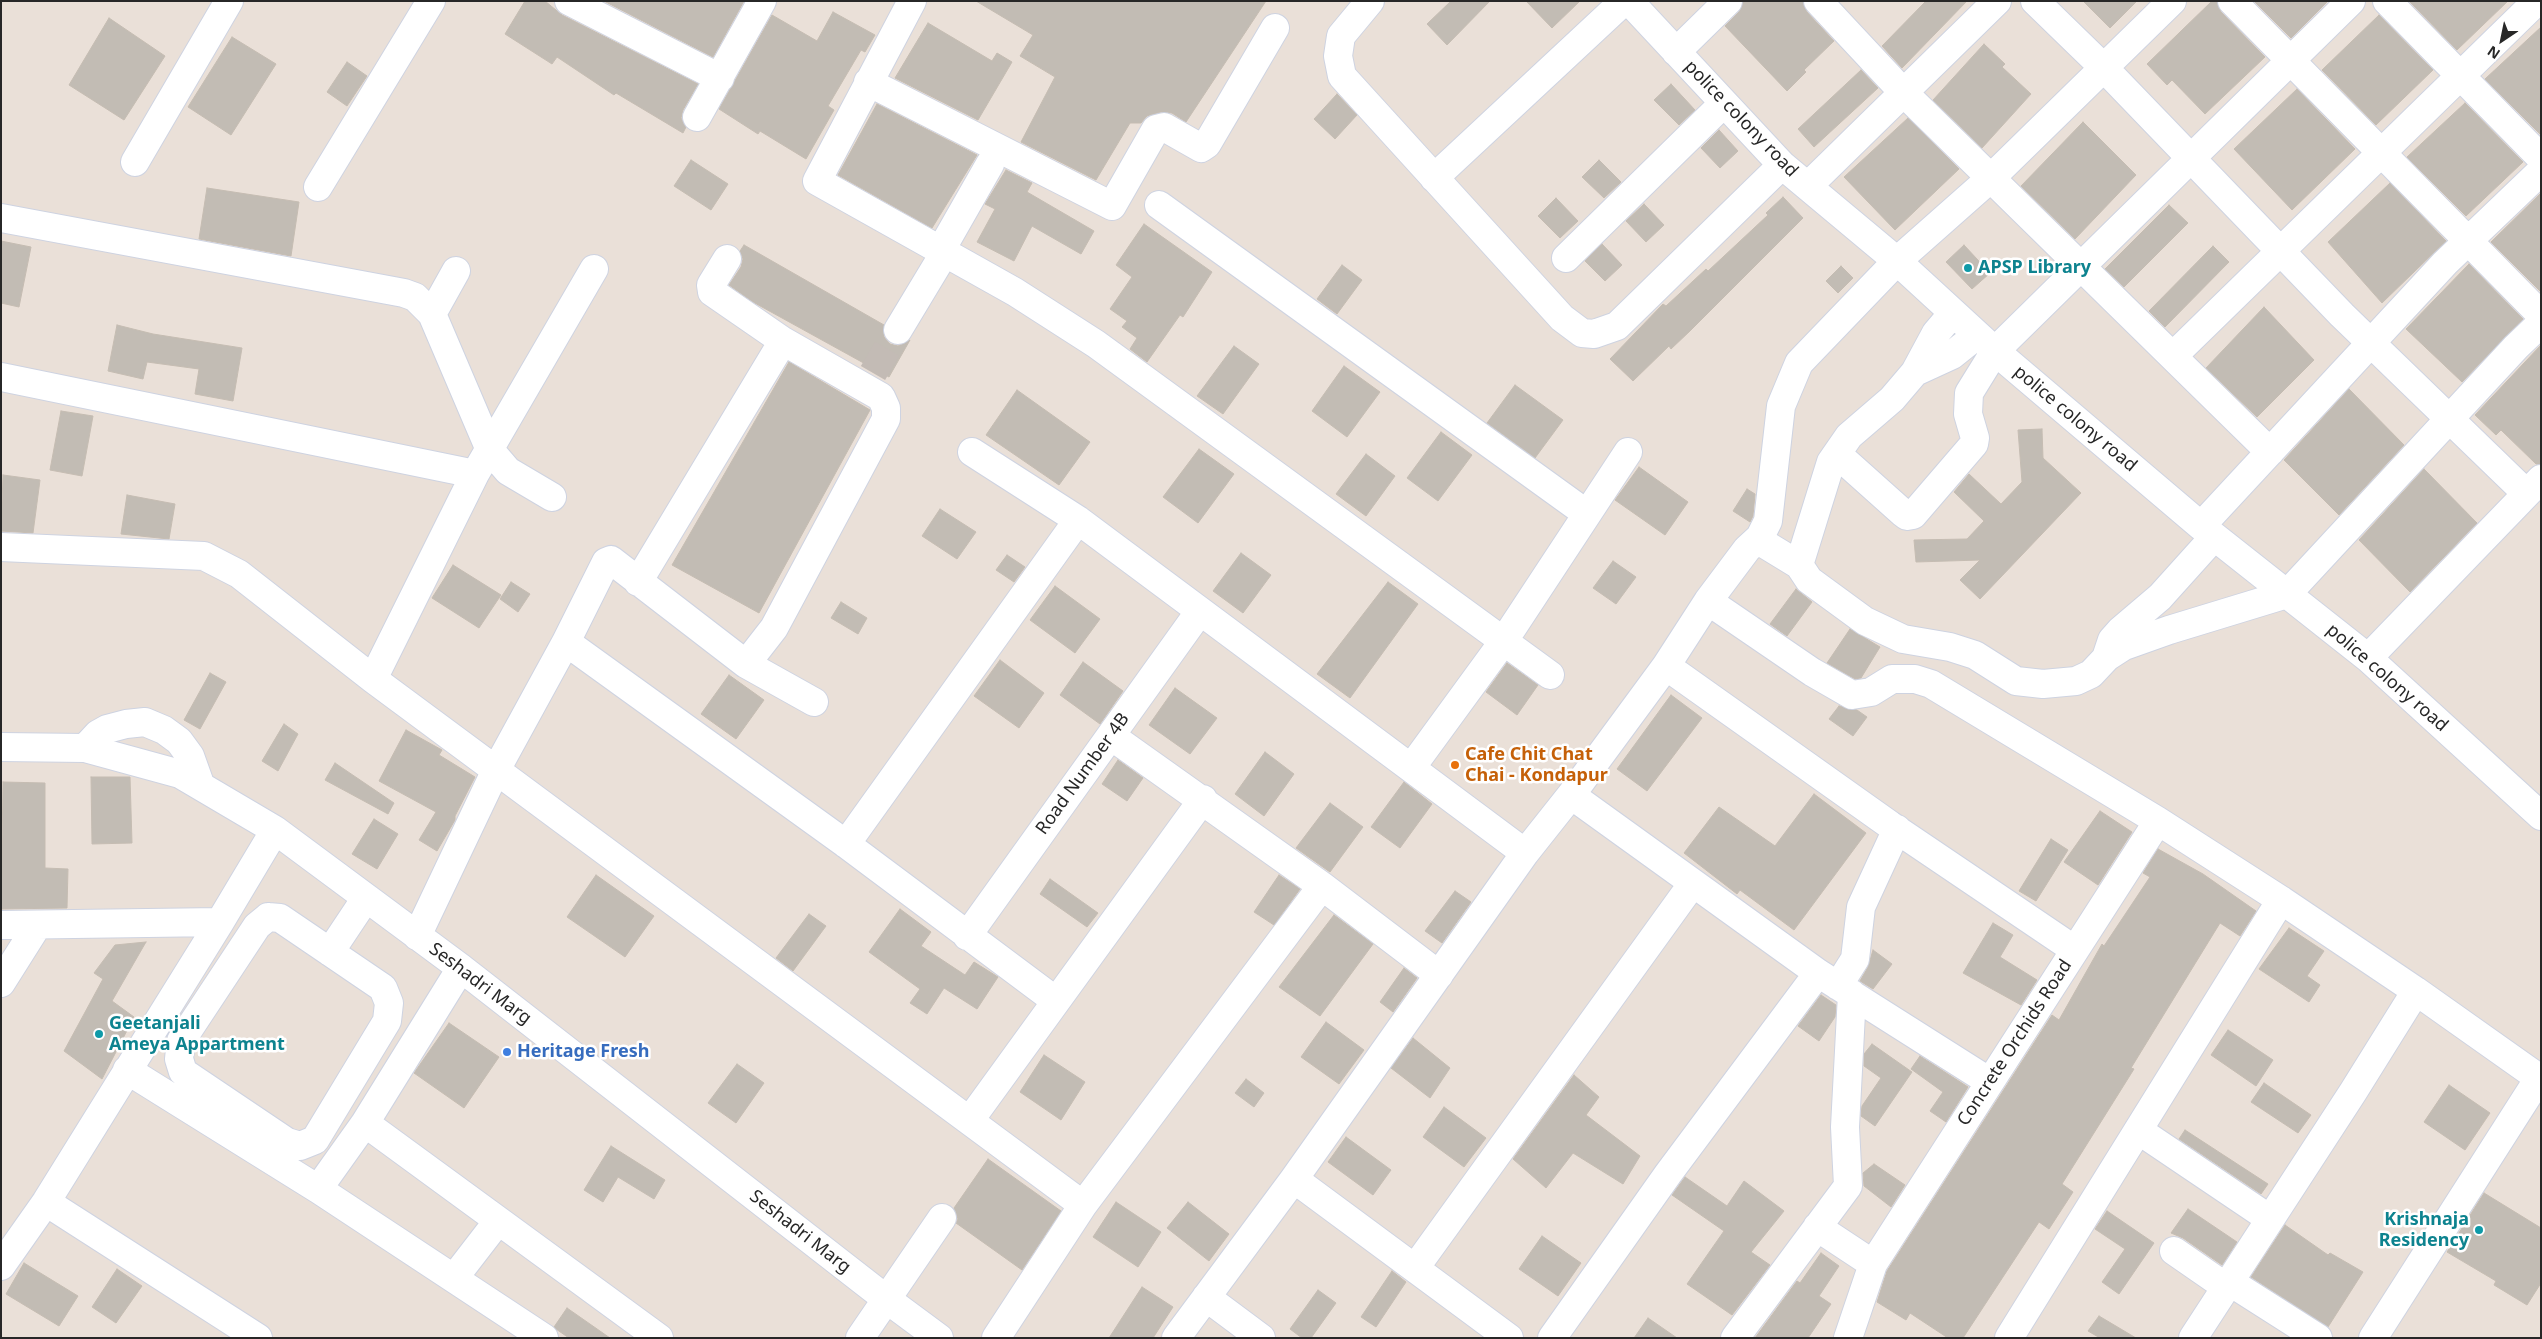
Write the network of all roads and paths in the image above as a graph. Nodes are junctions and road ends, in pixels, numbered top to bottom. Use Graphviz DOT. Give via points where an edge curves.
graph roads {
  1 [pos="229,1"];
  2 [pos="431,1"];
  3 [pos="569,1"];
  4 [pos="762,1"];
  5 [pos="912,1"];
  6 [pos="1370,1"];
  7 [pos="1624,1"];
  8 [pos="1629,1"];
  9 [pos="1728,1"];
  10 [pos="1818,1"];
  11 [pos="1997,1"];
  12 [pos="2035,1"];
  13 [pos="2172,1"];
  14 [pos="2232,1"];
  15 [pos="2351,1"];
  16 [pos="2386,1"];
  17 [pos="2537,1"];
  18 [pos="1274,28"];
  19 [pos="1676,52"];
  20 [pos="2290,60"];
  21 [pos="2104,68"];
  22 [pos="2461,76"];
  23 [pos="720,78"];
  24 [pos="868,82"];
  25 [pos="1903,92"];
  26 [pos="1724,103"];
  27 [pos="697,117"];
  28 [pos="2383,153"];
  29 [pos="2190,158"];
  30 [pos="2541,158"];
  31 [pos="135,162"];
  32 [pos="990,164"];
  33 [pos="1782,165"];
  34 [pos="2541,171"];
  35 [pos="1992,177"];
  36 [pos="1434,178"];
  37 [pos="1808,186"];
  38 [pos="318,187"];
  39 [pos="1159,205"];
  40 [pos="1,218"];
  41 [pos="2468,241"];
  42 [pos="943,251"];
  43 [pos="2281,252"];
  44 [pos="1566,258"];
  45 [pos="727,260"];
  46 [pos="1897,261"];
  47 [pos="2082,266"];
  48 [pos="594,269"];
  49 [pos="456,271"];
  50 [pos="1954,313"];
  51 [pos="432,314"];
  52 [pos="2541,315"];
  53 [pos="2541,323"];
  54 [pos="898,330"];
  55 [pos="783,341"];
  56 [pos="1986,343"];
  57 [pos="2370,343"];
  58 [pos="2173,356"];
  59 [pos="1915,372"];
  60 [pos="1,376"];
  61 [pos="2449,419"];
  62 [pos="972,452"];
  63 [pos="1628,452"];
  64 [pos="2270,452"];
  65 [pos="1837,454"];
  66 [pos="505,460"];
  67 [pos="475,474"];
  68 [pos="2533,486"];
  69 [pos="552,497"];
  70 [pos="1587,514"];
  71 [pos="1078,520"];
  72 [pos="2207,532"];
  73 [pos="1758,540"];
  74 [pos="1,547"];
  75 [pos="1799,565"];
  76 [pos="638,582"];
  77 [pos="2288,594"];
  78 [pos="1708,600"];
  79 [pos="1200,611"];
  80 [pos="566,642"];
  81 [pos="1503,642"];
  82 [pos="2107,657"];
  83 [pos="2368,658"];
  84 [pos="746,664"];
  85 [pos="1666,666"];
  86 [pos="1550,675"];
  87 [pos="373,679"];
  88 [pos="814,702"];
  89 [pos="1111,736"];
  90 [pos="1,747"];
  91 [pos="85,748"];
  92 [pos="1411,768"];
  93 [pos="496,770"];
  94 [pos="200,784"];
  95 [pos="1572,795"];
  96 [pos="1203,799"];
  97 [pos="2541,816"];
  98 [pos="2158,821"];
  99 [pos="1897,829"];
  100 [pos="275,830"];
  101 [pos="846,844"];
  102 [pos="1525,853"];
  103 [pos="1693,883"];
  104 [pos="1322,886"];
  105 [pos="366,898"];
  106 [pos="2281,900"];
  107 [pos="220,922"];
  108 [pos="1,925"];
  109 [pos="37,926"];
  110 [pos="417,936"];
  111 [pos="967,936"];
  112 [pos="2075,950"];
  113 [pos="330,952"];
  114 [pos="461,968"];
  115 [pos="1439,975"];
  116 [pos="1,983"];
  117 [pos="1836,984"];
  118 [pos="2416,991"];
  119 [pos="1056,1001"];
  120 [pos="127,1070"];
  121 [pos="2540,1078"];
  122 [pos="1990,1082"];
  123 [pos="970,1120"];
  124 [pos="365,1123"];
  125 [pos="2138,1130"];
  126 [pos="1294,1179"];
  127 [pos="318,1189"];
  128 [pos="46,1202"];
  129 [pos="1083,1205"];
  130 [pos="942,1218"];
  131 [pos="2270,1219"];
  132 [pos="498,1220"];
  133 [pos="1818,1227"];
  134 [pos="2174,1252"];
  135 [pos="1873,1264"];
  136 [pos="1,1266"];
  137 [pos="1415,1268"];
  138 [pos="454,1278"];
  139 [pos="2228,1284"];
  140 [pos="885,1298"];
  141 [pos="1206,1298"];
  142 [pos="258,1338"];
  143 [pos="544,1338"];
  144 [pos="659,1338"];
  145 [pos="860,1338"];
  146 [pos="939,1338"];
  147 [pos="996,1338"];
  148 [pos="1176,1338"];
  149 [pos="1260,1338"];
  150 [pos="1509,1338"];
  151 [pos="1552,1338"];
  152 [pos="1735,1338"];
  153 [pos="1848,1338"];
  154 [pos="2009,1338"];
  155 [pos="2193,1338"];
  156 [pos="2318,1338"];
  157 [pos="2373,1338"];
  1 -- 31 [label="street"];
  2 -- 38 [label="street"];
  3 -- 23 [label="street"];
  4 -- 23 [label="street"];
  5 -- 24 [label="street"];
  6 -- 36 [label="street" via="1341,36 1338,56 1342,76"];
  7 -- 36 [label="street"];
  8 -- 19 [label="street, police colony road"];
  9 -- 19 [label="street"];
  10 -- 25 [label="street"];
  11 -- 25 [label="street"];
  12 -- 21 [label="street"];
  13 -- 21 [label="street"];
  14 -- 20 [label="street"];
  15 -- 20 [label="street"];
  16 -- 22 [label="street"];
  17 -- 22 [label="street"];
  18 -- 24 [label="street" via="1207,144 1201,148 1164,127 1156,129 1112,206"];
  19 -- 26 [label="street, police colony road"];
  20 -- 28 [label="street"];
  20 -- 29 [label="street"];
  21 -- 29 [label="street"];
  21 -- 35 [label="street"];
  22 -- 28 [label="street"];
  22 -- 30 [label="street"];
  23 -- 27 [label="street"];
  24 -- 42 [label="street" via="817,180"];
  25 -- 35 [label="street"];
  25 -- 37 [label="street"];
  26 -- 33 [label="street, police colony road"];
  26 -- 44 [label="street"];
  28 -- 41 [label="street"];
  28 -- 43 [label="street"];
  29 -- 43 [label="street"];
  29 -- 47 [label="street"];
  32 -- 42 [label="street"];
  33 -- 36 [label="street" via="1617,326 1594,334 1582,333 1562,318"];
  33 -- 37 [label="street, police colony road"];
  34 -- 41 [label="street"];
  35 -- 46 [label="street"];
  35 -- 47 [label="street"];
  37 -- 46 [label="street, police colony road"];
  39 -- 70 [label="street"];
  40 -- 51 [label="street" via="404,293 415,297"];
  41 -- 52 [label="street"];
  41 -- 57 [label="street"];
  42 -- 54 [label="street"];
  42 -- 81 [label="street" via="1096,344"];
  43 -- 57 [label="street"];
  43 -- 58 [label="street"];
  45 -- 55 [label="street" via="711,285 712,292"];
  46 -- 50 [label="street, police colony road"];
  46 -- 73 [label="street" via="1798,363 1782,406 1768,521"];
  47 -- 56 [label="street"];
  47 -- 58 [label="street"];
  48 -- 66 [label="street"];
  49 -- 51 [label="street"];
  50 -- 56 [label="street, police colony road"];
  50 -- 59 [label="street" via="1936,333"];
  51 -- 66 [label="street"];
  53 -- 61 [label="street"];
  55 -- 76 [label="street"];
  55 -- 84 [label="street" via="869,381 886,408 886,419 774,628"];
  56 -- 59 [label="street"];
  56 -- 65 [label="street" via="1969,393 1968,414 1974,444 1913,515 1903,513"];
  56 -- 72 [label="street, police colony road"];
  57 -- 61 [label="street"];
  57 -- 64 [label="street"];
  58 -- 64 [label="street"];
  59 -- 65 [label="street" via="1892,399 1849,436"];
  60 -- 67 [label="street"];
  61 -- 68 [label="street"];
  61 -- 77 [label="street"];
  62 -- 71 [label="street"];
  63 -- 70 [label="street"];
  64 -- 72 [label="street"];
  65 -- 75 [label="street" via="1823,482"];
  66 -- 67 [label="street"];
  66 -- 69 [label="street"];
  67 -- 87 [label="street"];
  68 -- 83 [label="street"];
  70 -- 81 [label="street"];
  71 -- 79 [label="street"];
  71 -- 101 [label="street"];
  72 -- 77 [label="street, police colony road"];
  72 -- 82 [label="street" via="2160,596 2112,640"];
  73 -- 75 [label="street"];
  73 -- 78 [label="street" via="1747,549"];
  74 -- 87 [label="street" via="204,556 239,574"];
  75 -- 82 [label="street" via="1809,580 1865,621 1903,639 1975,655 2016,681 2043,684 2076,681 2091,674"];
  76 -- 80 [label="street" via="611,560 606,562"];
  76 -- 84 [label="street"];
  77 -- 82 [label="street" via="2169,630 2124,646"];
  77 -- 83 [label="street, police colony road"];
  78 -- 85 [label="street"];
  78 -- 98 [label="street" via="1812,672 1852,695 1871,692 1892,679 1915,679 1931,684"];
  79 -- 89 [label="street, Road Number 4B"];
  79 -- 92 [label="street"];
  80 -- 93 [label="street"];
  80 -- 101 [label="street"];
  81 -- 86 [label="street"];
  81 -- 92 [label="street"];
  83 -- 97 [label="street, police colony road"];
  84 -- 88 [label="street"];
  85 -- 95 [label="street"];
  85 -- 99 [label="street"];
  87 -- 93 [label="street"];
  89 -- 96 [label="street"];
  89 -- 111 [label="street, Road Number 4B"];
  90 -- 91 [label="street, Seshadri Marg"];
  91 -- 94 [label="street, Seshadri Marg" via="180,774"];
  91 -- 94 [label="street" via="107,729 145,722 179,741 190,756"];
  92 -- 102 [label="street"];
  93 -- 110 [label="street"];
  93 -- 123 [label="street"];
  94 -- 100 [label="street, Seshadri Marg"];
  95 -- 102 [label="street"];
  95 -- 103 [label="street"];
  96 -- 104 [label="street"];
  96 -- 119 [label="street"];
  98 -- 106 [label="street"];
  98 -- 112 [label="street, Concrete Orchids Road"];
  99 -- 112 [label="street"];
  99 -- 117 [label="street" via="1861,907 1856,959"];
  100 -- 105 [label="street, Seshadri Marg"];
  100 -- 107 [label="street"];
  101 -- 111 [label="street"];
  102 -- 115 [label="street"];
  103 -- 117 [label="street"];
  103 -- 137 [label="street"];
  104 -- 115 [label="street"];
  104 -- 129 [label="street"];
  105 -- 110 [label="street, Seshadri Marg"];
  105 -- 113 [label="street"];
  106 -- 118 [label="street"];
  106 -- 125 [label="street"];
  107 -- 109 [label="street"];
  107 -- 120 [label="street"];
  108 -- 109 [label="street"];
  109 -- 116 [label="street"];
  110 -- 114 [label="street, Seshadri Marg"];
  111 -- 119 [label="street"];
  112 -- 122 [label="street, Concrete Orchids Road"];
  113 -- 113 [label="street" via="383,988 389,1003 387,1021 315,1140 300,1146 287,1142 182,1072 179,1060 181,1041 257,926 268,917 280,918"];
  114 -- 124 [label="street"];
  114 -- 140 [label="street, Seshadri Marg"];
  115 -- 126 [label="street"];
  117 -- 122 [label="street"];
  117 -- 133 [label="street" via="1848,1186"];
  117 -- 151 [label="street" via="1668,1174"];
  118 -- 121 [label="street"];
  118 -- 131 [label="street"];
  119 -- 123 [label="street"];
  120 -- 127 [label="street"];
  120 -- 128 [label="street"];
  121 -- 157 [label="street"];
  122 -- 135 [label="street, Concrete Orchids Road"];
  123 -- 129 [label="street"];
  124 -- 127 [label="street"];
  124 -- 132 [label="street"];
  125 -- 131 [label="street"];
  125 -- 154 [label="street"];
  126 -- 137 [label="street"];
  126 -- 141 [label="street"];
  127 -- 138 [label="street"];
  128 -- 136 [label="street"];
  128 -- 142 [label="street"];
  129 -- 147 [label="street"];
  130 -- 140 [label="street"];
  131 -- 139 [label="street"];
  132 -- 138 [label="street"];
  132 -- 144 [label="street"];
  133 -- 135 [label="street"];
  133 -- 152 [label="street"];
  134 -- 139 [label="street"];
  135 -- 153 [label="street, Concrete Orchids Road"];
  137 -- 150 [label="street"];
  138 -- 143 [label="street"];
  139 -- 155 [label="street"];
  139 -- 156 [label="street"];
  140 -- 145 [label="street"];
  140 -- 146 [label="street, Seshadri Marg"];
  141 -- 148 [label="street"];
  141 -- 149 [label="street"];
}
